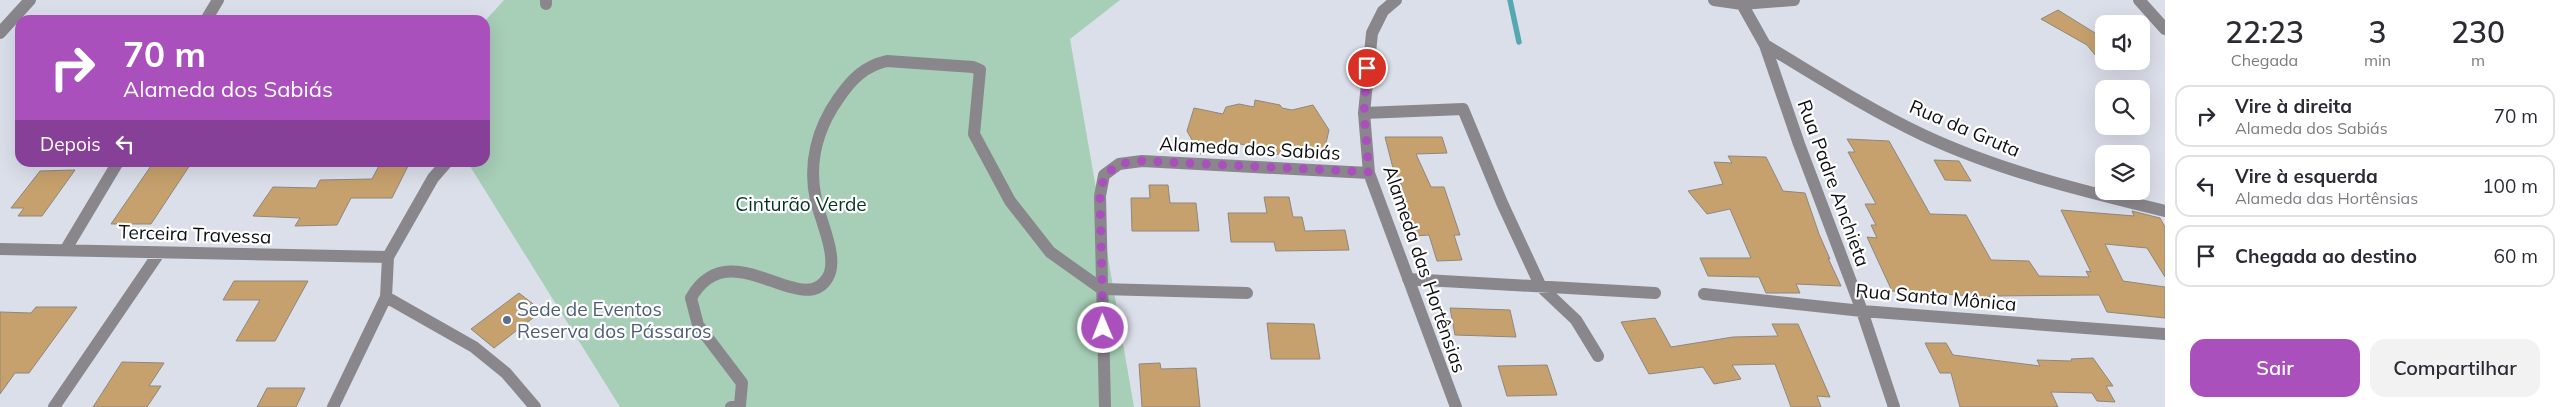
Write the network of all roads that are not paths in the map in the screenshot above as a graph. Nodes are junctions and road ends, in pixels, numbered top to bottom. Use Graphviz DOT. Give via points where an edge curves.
graph roads {
  1 [pos="30,0"];
  2 [pos="218,0"];
  3 [pos="1396,0"];
  4 [pos="1714,0"];
  5 [pos="1794,0"];
  6 [pos="2139,0"];
  7 [pos="1742,4"];
  8 [pos="16,15"];
  9 [pos="209,15"];
  10 [pos="15,16"];
  11 [pos="2165,28"];
  12 [pos="0,33"];
  13 [pos="1765,45"];
  14 [pos="1364,113"];
  15 [pos="115,167"];
  16 [pos="443,167"];
  17 [pos="1369,172"];
  18 [pos="2165,210"];
  19 [pos="66,248"];
  20 [pos="0,249"];
  21 [pos="159,253"];
  22 [pos="388,257"];
  23 [pos="1408,279"];
  24 [pos="1541,287"];
  25 [pos="1102,289"];
  26 [pos="1655,293"];
  27 [pos="1247,294"];
  28 [pos="1704,294"];
  29 [pos="386,298"];
  30 [pos="1862,311"];
  31 [pos="2165,334"];
  32 [pos="1598,356"];
  33 [pos="54,407"];
  34 [pos="333,407"];
  35 [pos="535,407"];
  36 [pos="731,407"];
  37 [pos="1105,407"];
  38 [pos="1456,407"];
  39 [pos="1894,407"];
  1 -- 8 [label="street"];
  2 -- 9 [label="street"];
  3 -- 14 [label="street, Alameda das Hortênsias" via="1383,11 1372,33"];
  4 -- 7 [label="street"];
  5 -- 7 [label="street"];
  6 -- 11 [label="street"];
  7 -- 13 [label="street, Rua Padre Anchieta"];
  10 -- 12 [label="street"];
  13 -- 18 [label="street, Rua da Gruta" via="1923,135 2001,166 2078,190"];
  13 -- 30 [label="street, Rua Padre Anchieta"];
  14 -- 17 [label="street, Alameda das Hortênsias"];
  14 -- 24 [label="street" via="1463,109"];
  15 -- 19 [label="street"];
  16 -- 22 [label="street" via="433,178"];
  17 -- 23 [label="street, Alameda das Hortênsias"];
  17 -- 25 [label="street, Alameda dos Sabiás" via="1142,161 1119,164 1104,176 1100,196"];
  19 -- 20 [label="street, Terceira Travessa"];
  19 -- 21 [label="street, Terceira Travessa"];
  21 -- 22 [label="street, Terceira Travessa"];
  21 -- 33 [label="street"];
  22 -- 29 [label="street"];
  23 -- 24 [label="street"];
  23 -- 38 [label="street, Alameda das Hortênsias"];
  24 -- 26 [label="street"];
  24 -- 32 [label="street" via="1576,320"];
  25 -- 27 [label="street"];
  25 -- 36 [label="street" via="1050,252 1010,201 974,134 980,70 887,60 874,63 862,70 830,108 816,139 814,195 830,256 830,273 825,282 800,291 745,272 718,271 702,281 691,298 698,326 742,383 740,405"];
  25 -- 37 [label="street"];
  28 -- 30 [label="street, Rua Santa Mônica"];
  29 -- 34 [label="street"];
  29 -- 35 [label="street" via="474,347 506,373"];
  30 -- 31 [label="street, Rua Santa Mônica"];
  30 -- 39 [label="street, Rua Padre Anchieta"];
}
